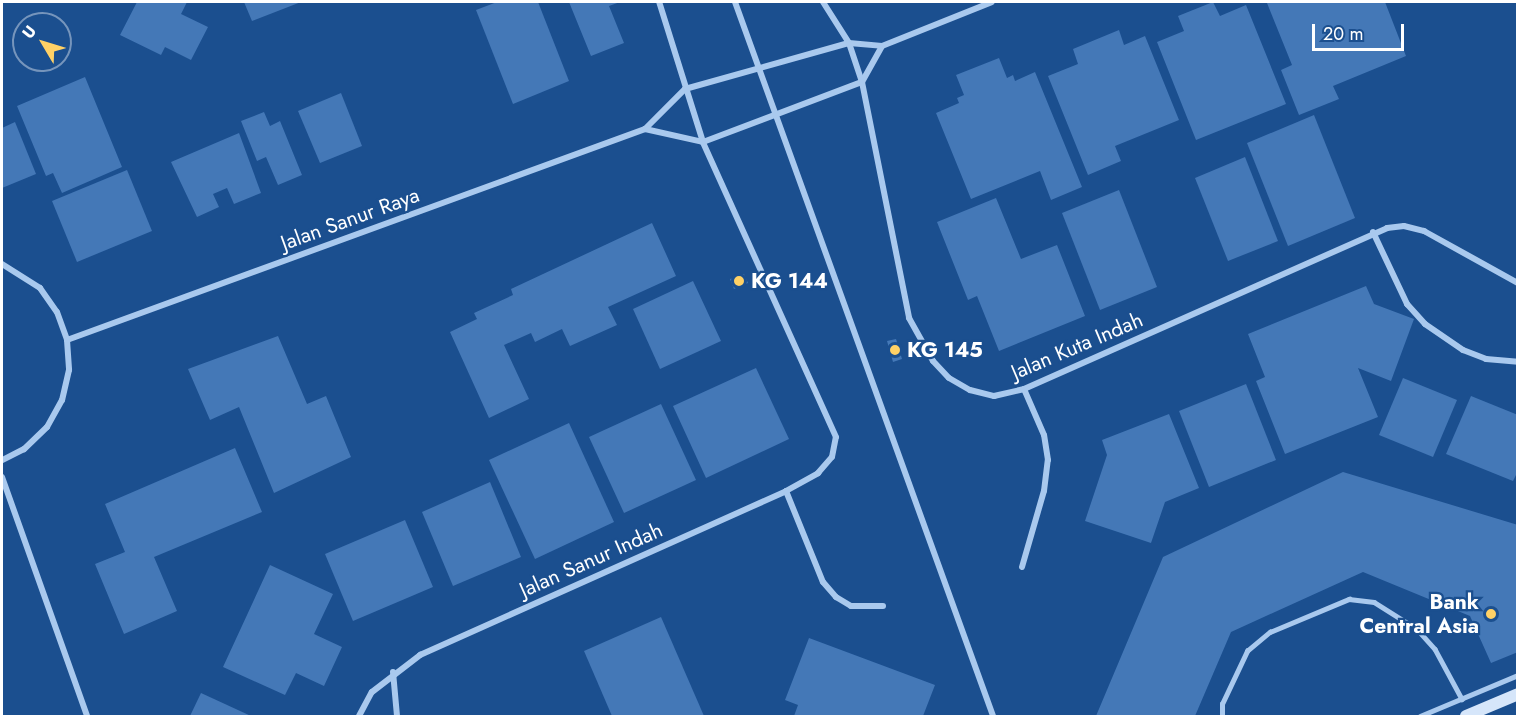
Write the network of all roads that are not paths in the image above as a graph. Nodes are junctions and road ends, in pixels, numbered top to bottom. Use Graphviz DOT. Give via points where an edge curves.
graph roads {
  1 [pos="658,2"];
  2 [pos="735,2"];
  3 [pos="823,2"];
  4 [pos="992,2"];
  5 [pos="849,44"];
  6 [pos="882,46"];
  7 [pos="758,67"];
  8 [pos="862,82"];
  9 [pos="685,89"];
  10 [pos="774,116"];
  11 [pos="645,129"];
  12 [pos="703,142"];
  13 [pos="1373,232"];
  14 [pos="2,264"];
  15 [pos="1518,283"];
  16 [pos="67,340"];
  17 [pos="1518,362"];
  18 [pos="1024,389"];
  19 [pos="2,460"];
  20 [pos="2,477"];
  21 [pos="786,491"];
  22 [pos="1022,567"];
  23 [pos="883,606"];
  24 [pos="393,672"];
  25 [pos="1518,675"];
  26 [pos="1518,694"];
  27 [pos="1461,699"];
  28 [pos="87,717"];
  29 [pos="359,717"];
  30 [pos="397,717"];
  31 [pos="993,717"];
  32 [pos="1222,717"];
  33 [pos="1420,717"];
  34 [pos="1466,717"];
  1 -- 9 [label="street"];
  2 -- 7 [label="street"];
  3 -- 5 [label="street, Jalan Kuta Indah"];
  4 -- 6 [label="street"];
  5 -- 6 [label="street, Jalan Sanur Raya"];
  5 -- 7 [label="street, Jalan Sanur Raya"];
  5 -- 8 [label="street, Jalan Kuta Indah"];
  6 -- 8 [label="street"];
  7 -- 9 [label="street, Jalan Sanur Raya"];
  7 -- 10 [label="street"];
  8 -- 10 [label="street"];
  8 -- 18 [label="street, Jalan Kuta Indah" via="900,288 920,343 949,378 970,390 994,396"];
  9 -- 11 [label="street, Jalan Sanur Raya"];
  9 -- 12 [label="street"];
  10 -- 12 [label="street"];
  10 -- 31 [label="street"];
  11 -- 12 [label="street"];
  11 -- 16 [label="street, Jalan Sanur Raya"];
  12 -- 21 [label="street, Jalan Sanur Indah" via="836,437 832,457 818,473"];
  13 -- 15 [label="street, Jalan Kuta Indah" via="1404,226 1424,231"];
  13 -- 17 [label="street" via="1407,304 1425,324 1463,350 1486,359"];
  13 -- 18 [label="street, Jalan Kuta Indah"];
  14 -- 16 [label="street" via="40,288 57,312"];
  16 -- 19 [label="street" via="69,370 62,400 47,427 24,449"];
  18 -- 22 [label="street" via="1044,435 1048,460 1044,491"];
  20 -- 28 [label="street"];
  21 -- 23 [label="street" via="823,582 851,606"];
  21 -- 24 [label="street, Jalan Sanur Indah" via="420,655"];
  24 -- 29 [label="street, Jalan Sanur Indah" via="372,692"];
  24 -- 30 [label="street"];
  25 -- 27 [label="lane"];
  26 -- 34 [label="main road"];
  27 -- 32 [label="lane" via="1435,649 1417,629 1374,602 1349,599 1270,632 1247,651 1222,704"];
  27 -- 33 [label="lane"];
}
